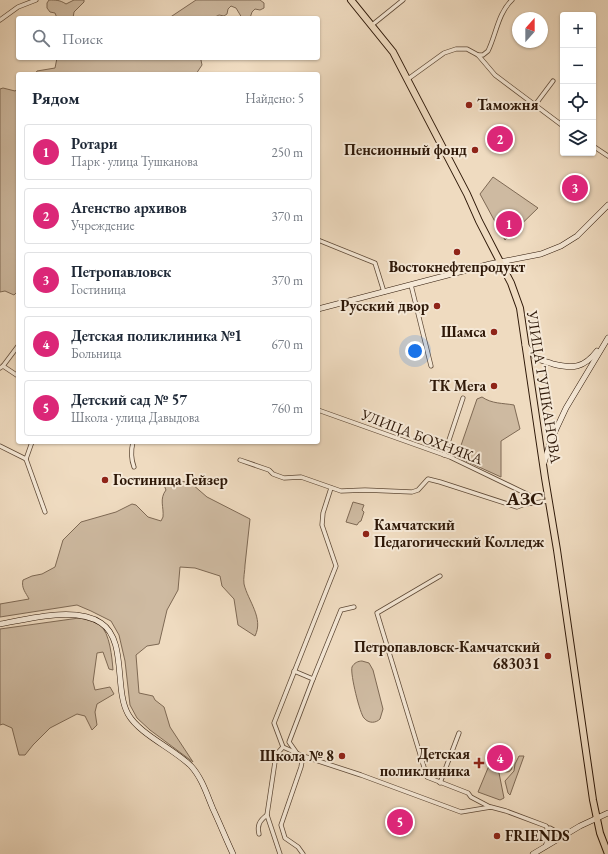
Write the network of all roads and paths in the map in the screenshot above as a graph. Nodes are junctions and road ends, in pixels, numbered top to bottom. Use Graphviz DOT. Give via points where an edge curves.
graph roads {
  1 [pos="36,0"];
  2 [pos="351,0"];
  3 [pos="403,0"];
  4 [pos="512,0"];
  5 [pos="0,20"];
  6 [pos="372,24"];
  7 [pos="478,55"];
  8 [pos="408,79"];
  9 [pos="553,81"];
  10 [pos="535,105"];
  11 [pos="560,124"];
  12 [pos="596,148"];
  13 [pos="608,156"];
  14 [pos="608,205"];
  15 [pos="320,241"];
  16 [pos="501,262"];
  17 [pos="411,285"];
  18 [pos="384,292"];
  19 [pos="320,308"];
  20 [pos="608,337"];
  21 [pos="525,345"];
  22 [pos="16,348"];
  23 [pos="431,366"];
  24 [pos="1,367"];
  25 [pos="16,375"];
  26 [pos="463,398"];
  27 [pos="320,411"];
  28 [pos="31,444"];
  29 [pos="132,444"];
  30 [pos="0,446"];
  31 [pos="444,455"];
  32 [pos="26,459"];
  33 [pos="240,460"];
  34 [pos="543,464"];
  35 [pos="134,467"];
  36 [pos="331,488"];
  37 [pos="548,501"];
  38 [pos="534,503"];
  39 [pos="45,512"];
  40 [pos="440,576"];
  41 [pos="354,607"];
  42 [pos="0,624"];
  43 [pos="294,671"];
  44 [pos="313,679"];
  45 [pos="459,734"];
  46 [pos="283,747"];
  47 [pos="296,752"];
  48 [pos="303,756"];
  49 [pos="440,783"];
  50 [pos="490,807"];
  51 [pos="608,813"];
  52 [pos="267,815"];
  53 [pos="596,818"];
  54 [pos="544,825"];
  55 [pos="548,828"];
  56 [pos="259,834"];
  57 [pos="566,834"];
  58 [pos="556,839"];
  59 [pos="545,847"];
  60 [pos="233,854"];
  61 [pos="280,854"];
  62 [pos="303,854"];
  63 [pos="533,854"];
  64 [pos="608,854"];
  1 -- 5 [label="street" via="18,7"];
  2 -- 6 [label="main road, УЛИЦА ТУШКАНОВА"];
  3 -- 6 [label="street"];
  4 -- 7 [label="street" via="504,10 488,51"];
  6 -- 8 [label="main road, УЛИЦА ТУШКАНОВА" via="393,52"];
  7 -- 8 [label="street" via="464,48 448,51"];
  7 -- 10 [label="street" via="495,75"];
  8 -- 16 [label="main road, УЛИЦА ТУШКАНОВА"];
  9 -- 10 [label="street"];
  10 -- 11 [label="street"];
  12 -- 13 [label="street"];
  14 -- 16 [label="main road" via="583,231 566,243 541,254"];
  15 -- 18 [label="street" via="375,262"];
  16 -- 17 [label="main road"];
  16 -- 21 [label="main road, УЛИЦА ТУШКАНОВА" via="520,308"];
  17 -- 18 [label="main road"];
  17 -- 23 [label="street"];
  18 -- 19 [label="main road"];
  20 -- 21 [label="main road" via="592,357 575,367 538,359"];
  20 -- 34 [label="main road" via="569,402"];
  21 -- 34 [label="main road, УЛИЦА ТУШКАНОВА"];
  22 -- 24 [label="street"];
  24 -- 25 [label="street"];
  26 -- 31 [label="street"];
  27 -- 31 [label="street, УЛИЦА БОХНЯКА"];
  28 -- 32 [label="street"];
  29 -- 35 [label="street"];
  30 -- 32 [label="street"];
  31 -- 38 [label="street, УЛИЦА БОХНЯКА" via="529,495"];
  32 -- 39 [label="street"];
  33 -- 36 [label="street" via="284,478 301,478"];
  34 -- 37 [label="main road, УЛИЦА ТУШКАНОВА"];
  36 -- 38 [label="street" via="341,491 412,492 418,490 428,479 517,507"];
  36 -- 43 [label="street" via="323,513 322,526 336,566"];
  37 -- 38 [label="street"];
  37 -- 53 [label="main road, УЛИЦА ТУШКАНОВА"];
  40 -- 49 [label="street" via="378,614 426,777"];
  41 -- 44 [label="street" via="341,610"];
  42 -- 60 [label="main road" via="72,614 91,617 106,626 115,643 123,698 129,715 138,726 182,758 196,773"];
  43 -- 44 [label="street"];
  43 -- 46 [label="street" via="274,723"];
  44 -- 47 [label="street" via="289,742"];
  45 -- 49 [label="street"];
  46 -- 47 [label="street"];
  46 -- 52 [label="street" via="276,755"];
  47 -- 48 [label="street"];
  48 -- 50 [label="street" via="461,812"];
  48 -- 62 [label="street" via="281,825 285,838"];
  49 -- 50 [label="street" via="468,793"];
  50 -- 54 [label="street"];
  51 -- 53 [label="main road"];
  52 -- 56 [label="street" via="261,819 257,828"];
  52 -- 61 [label="street"];
  53 -- 57 [label="main road"];
  53 -- 64 [label="main road, УЛИЦА ТУШКАНОВА"];
  54 -- 55 [label="street"];
  54 -- 59 [label="street" via="549,835"];
  55 -- 57 [label="street"];
  55 -- 58 [label="street"];
  57 -- 58 [label="main road"];
  58 -- 59 [label="main road"];
  59 -- 63 [label="main road"];
}
